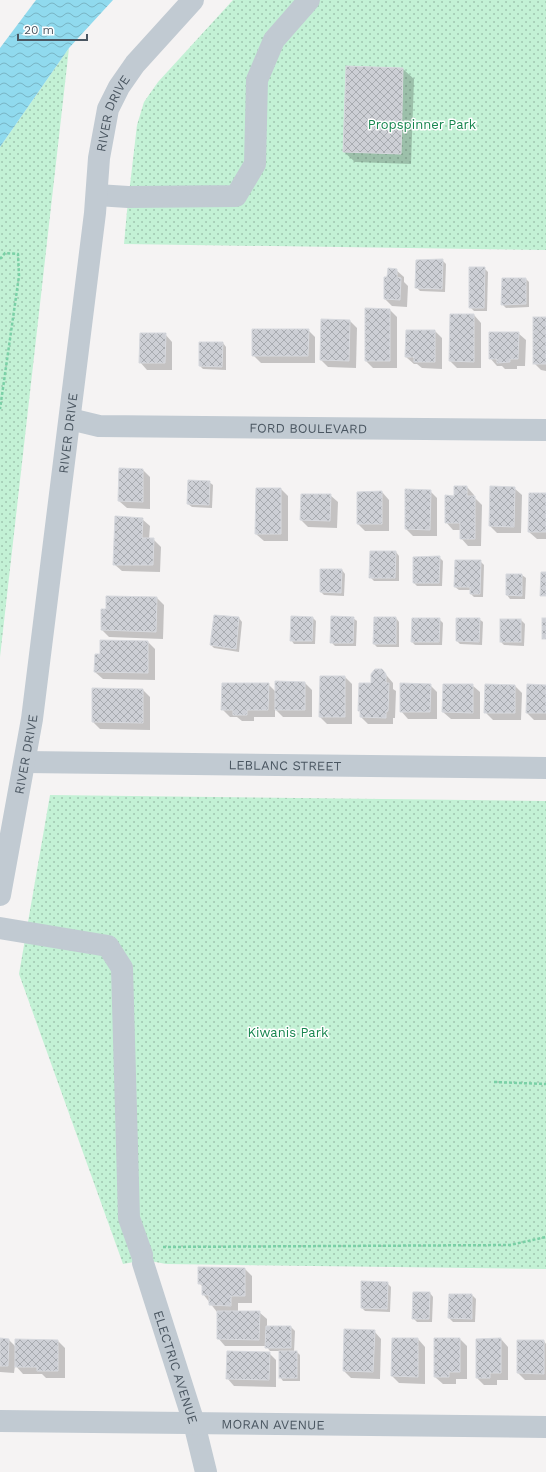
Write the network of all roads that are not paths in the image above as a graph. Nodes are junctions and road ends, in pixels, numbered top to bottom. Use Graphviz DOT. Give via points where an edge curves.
graph roads {
  1 [pos="193,0"];
  2 [pos="310,0"];
  3 [pos="97,195"];
  4 [pos="70,419"];
  5 [pos="546,430"];
  6 [pos="25,762"];
  7 [pos="546,768"];
  8 [pos="0,895"];
  9 [pos="0,928"];
  10 [pos="0,1420"];
  11 [pos="194,1422"];
  12 [pos="546,1427"];
  13 [pos="206,1472"];
  1 -- 3 [label="street, RIVER DRIVE" via="135,64 108,109 99,158"];
  2 -- 3 [label="street" via="274,40 256,80 255,164 236,196"];
  3 -- 4 [label="street, RIVER DRIVE"];
  4 -- 5 [label="street, FORD BOULEVARD" via="99,426"];
  4 -- 6 [label="street, RIVER DRIVE"];
  6 -- 7 [label="street, LEBLANC STREET"];
  6 -- 8 [label="street, RIVER DRIVE"];
  9 -- 11 [label="street, ELECTRIC AVENUE" via="108,946 122,968 130,1218"];
  10 -- 11 [label="street, MORAN AVENUE"];
  11 -- 12 [label="street, MORAN AVENUE"];
  11 -- 13 [label="street, ELECTRIC AVENUE"];
}
